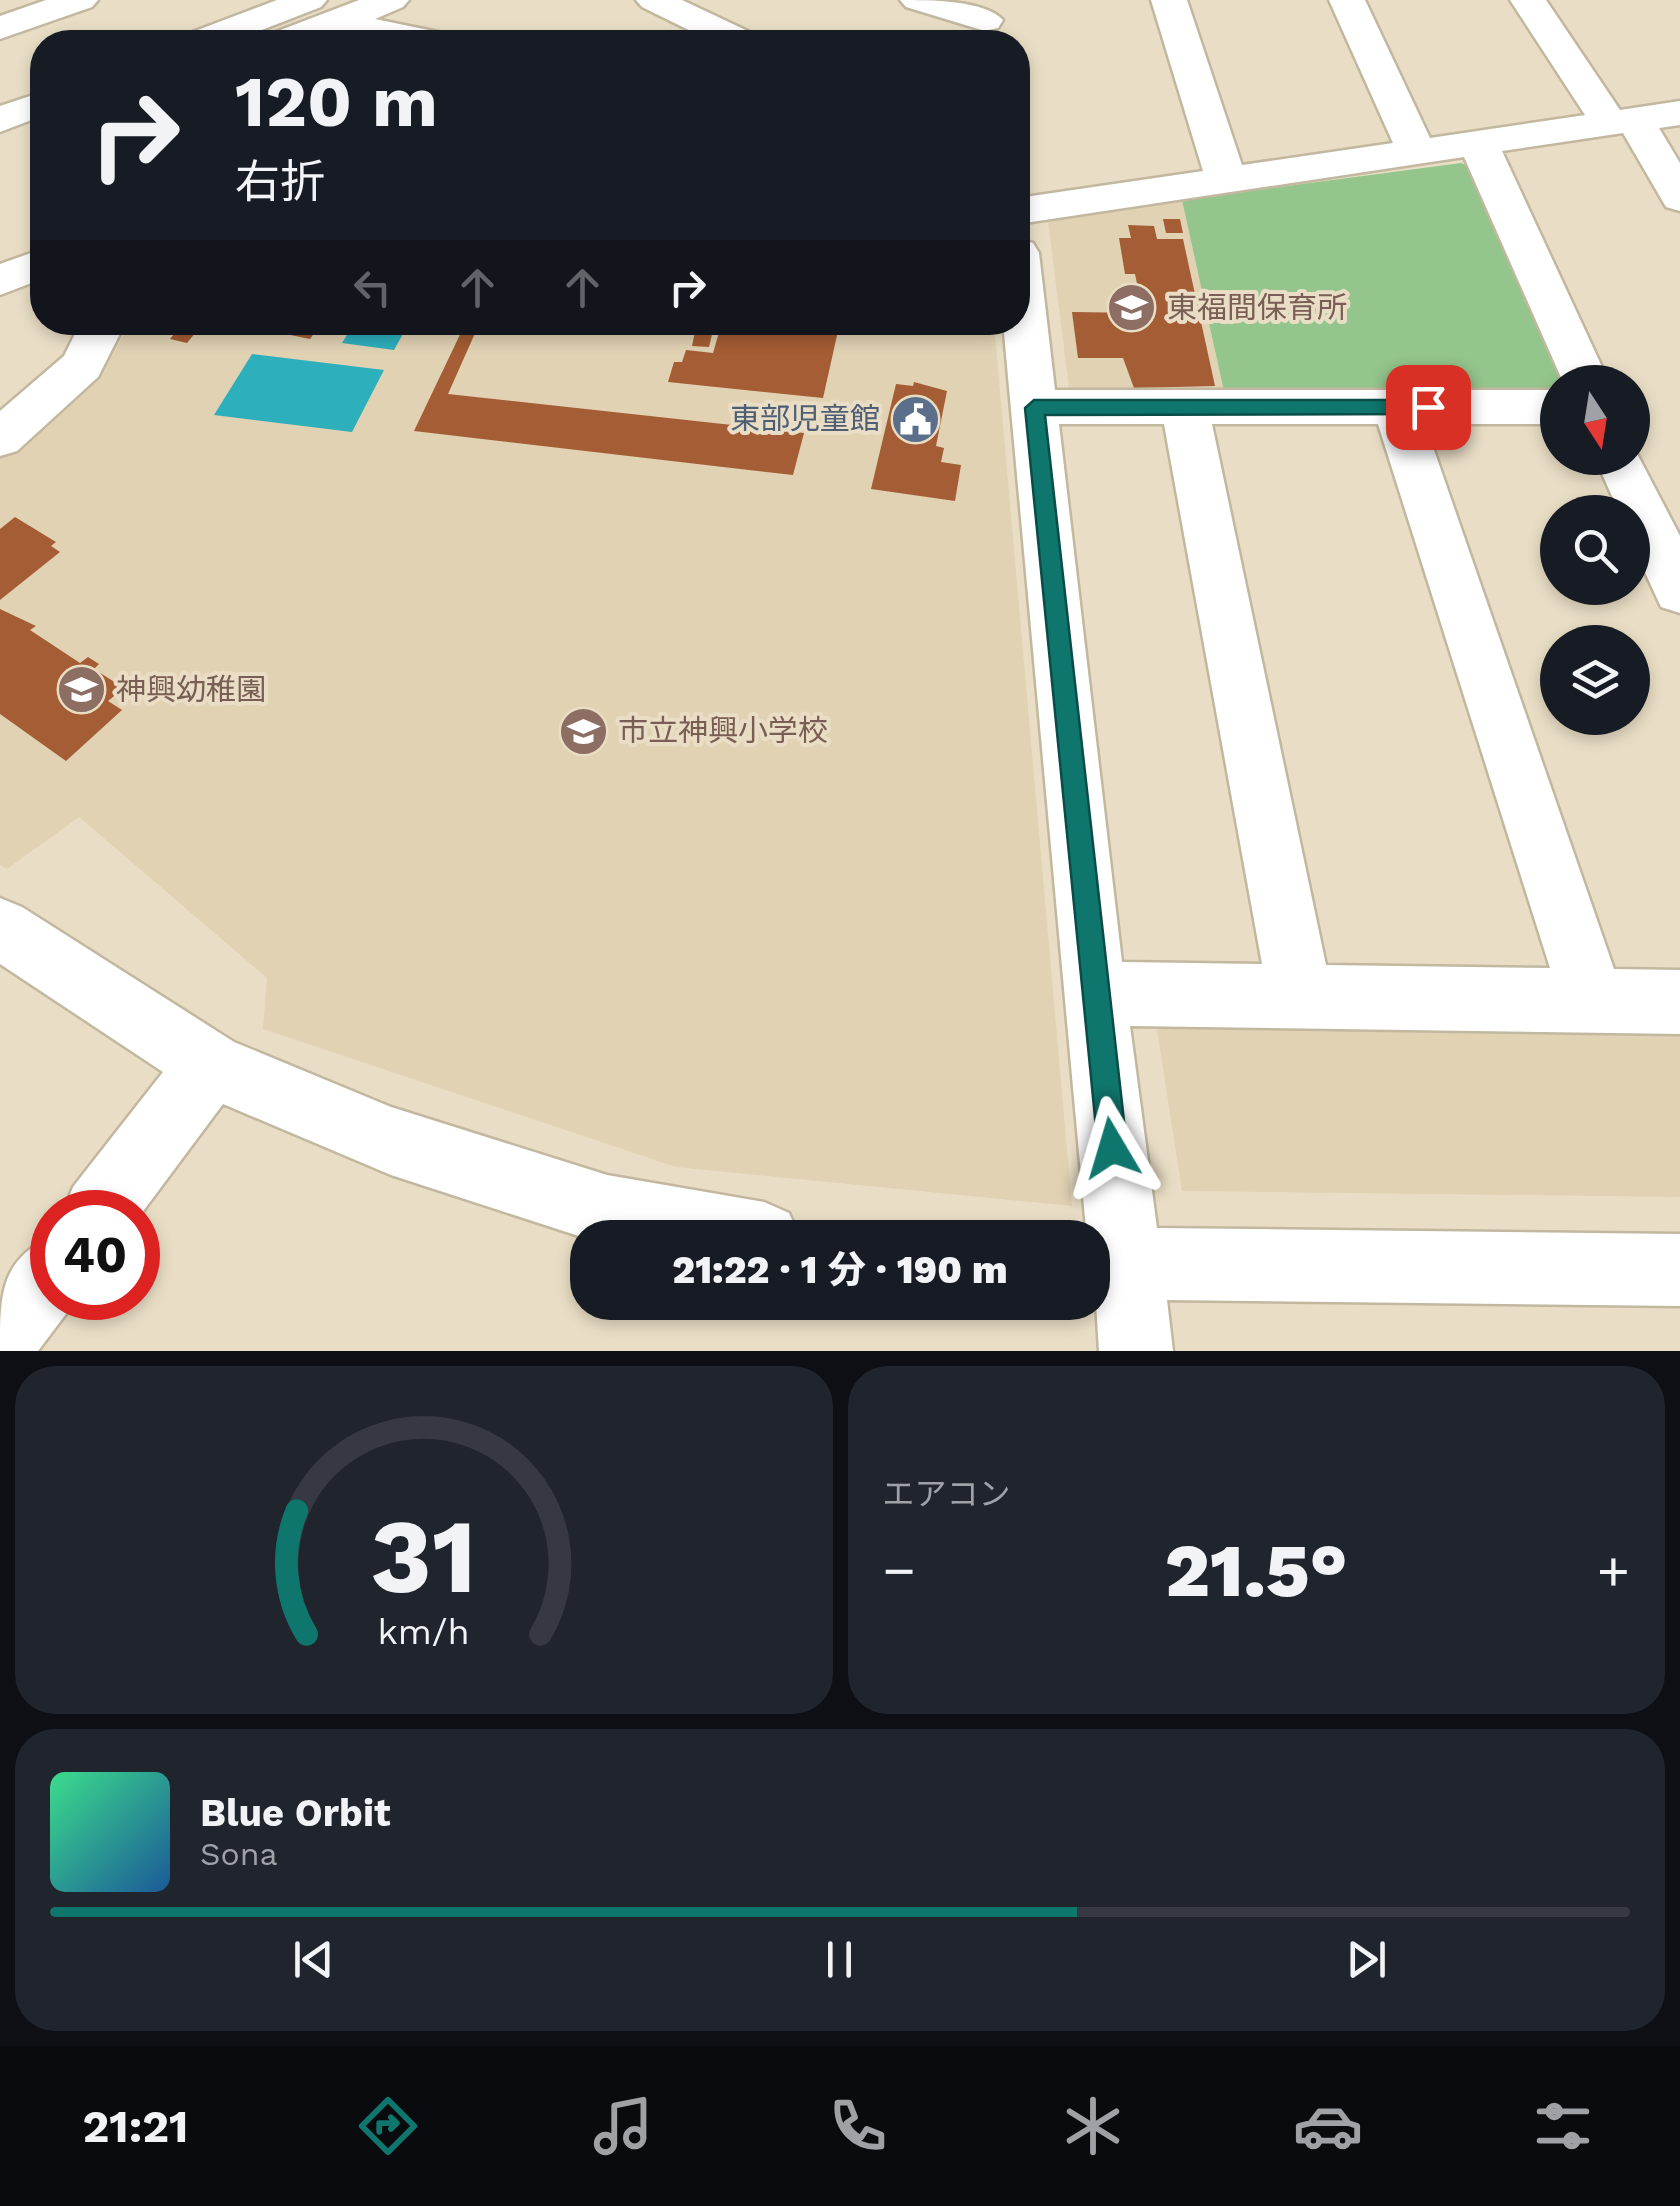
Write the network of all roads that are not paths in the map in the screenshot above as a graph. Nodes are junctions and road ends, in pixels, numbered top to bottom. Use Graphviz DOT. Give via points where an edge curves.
graph roads {
  1 [pos="80,0"];
  2 [pos="391,0"];
  3 [pos="654,0"];
  4 [pos="918,0"];
  5 [pos="1169,0"];
  6 [pos="1347,0"];
  7 [pos="1528,0"];
  8 [pos="318,13"];
  9 [pos="984,21"];
  10 [pos="0,28"];
  11 [pos="249,30"];
  12 [pos="298,30"];
  13 [pos="381,30"];
  14 [pos="716,30"];
  15 [pos="30,109"];
  16 [pos="1680,113"];
  17 [pos="0,120"];
  18 [pos="1622,122"];
  19 [pos="30,138"];
  20 [pos="1478,143"];
  21 [pos="0,149"];
  22 [pos="1418,152"];
  23 [pos="1226,180"];
  24 [pos="1680,198"];
  25 [pos="1030,209"];
  26 [pos="30,267"];
  27 [pos="0,280"];
  28 [pos="98,335"];
  29 [pos="1026,335"];
  30 [pos="1578,365"];
  31 [pos="1396,407"];
  32 [pos="1034,408"];
  33 [pos="1185,408"];
  34 [pos="1540,408"];
  35 [pos="0,438"];
  36 [pos="1631,475"];
  37 [pos="1663,519"];
  38 [pos="1680,592"];
  39 [pos="0,928"];
  40 [pos="1094,994"];
  41 [pos="1300,996"];
  42 [pos="1592,1000"];
  43 [pos="1680,1002"];
  44 [pos="211,1065"];
  45 [pos="115,1190"];
  46 [pos="663,1220"];
  47 [pos="1107,1220"];
  48 [pos="1110,1263"];
  49 [pos="1680,1270"];
  50 [pos="30,1301"];
  51 [pos="0,1340"];
  52 [pos="1136,1351"];
  1 -- 10 [label="street"];
  2 -- 8 [label="street"];
  3 -- 14 [label="street"];
  4 -- 9 [label="street"];
  5 -- 23 [label="street"];
  6 -- 22 [label="street"];
  7 -- 18 [label="street"];
  8 -- 11 [label="street"];
  8 -- 12 [label="street"];
  8 -- 13 [label="street"];
  15 -- 17 [label="street"];
  16 -- 18 [label="street"];
  18 -- 20 [label="street"];
  18 -- 24 [label="street"];
  19 -- 21 [label="street"];
  20 -- 22 [label="street"];
  20 -- 30 [label="street"];
  22 -- 23 [label="street"];
  23 -- 25 [label="street"];
  26 -- 27 [label="street"];
  28 -- 35 [label="street" via="82,366"];
  29 -- 32 [label="street"];
  31 -- 33 [label="street"];
  31 -- 34 [label="street"];
  31 -- 42 [label="street"];
  32 -- 33 [label="street"];
  32 -- 40 [label="street"];
  33 -- 41 [label="street"];
  36 -- 37 [label="street"];
  37 -- 38 [label="street"];
  39 -- 44 [label="street"];
  40 -- 41 [label="street"];
  40 -- 47 [label="street"];
  41 -- 42 [label="street"];
  42 -- 43 [label="street"];
  44 -- 45 [label="street"];
  44 -- 46 [label="street" via="391,1140 607,1210"];
  48 -- 49 [label="street"];
  48 -- 52 [label="street"];
  50 -- 51 [label="street"];
}
